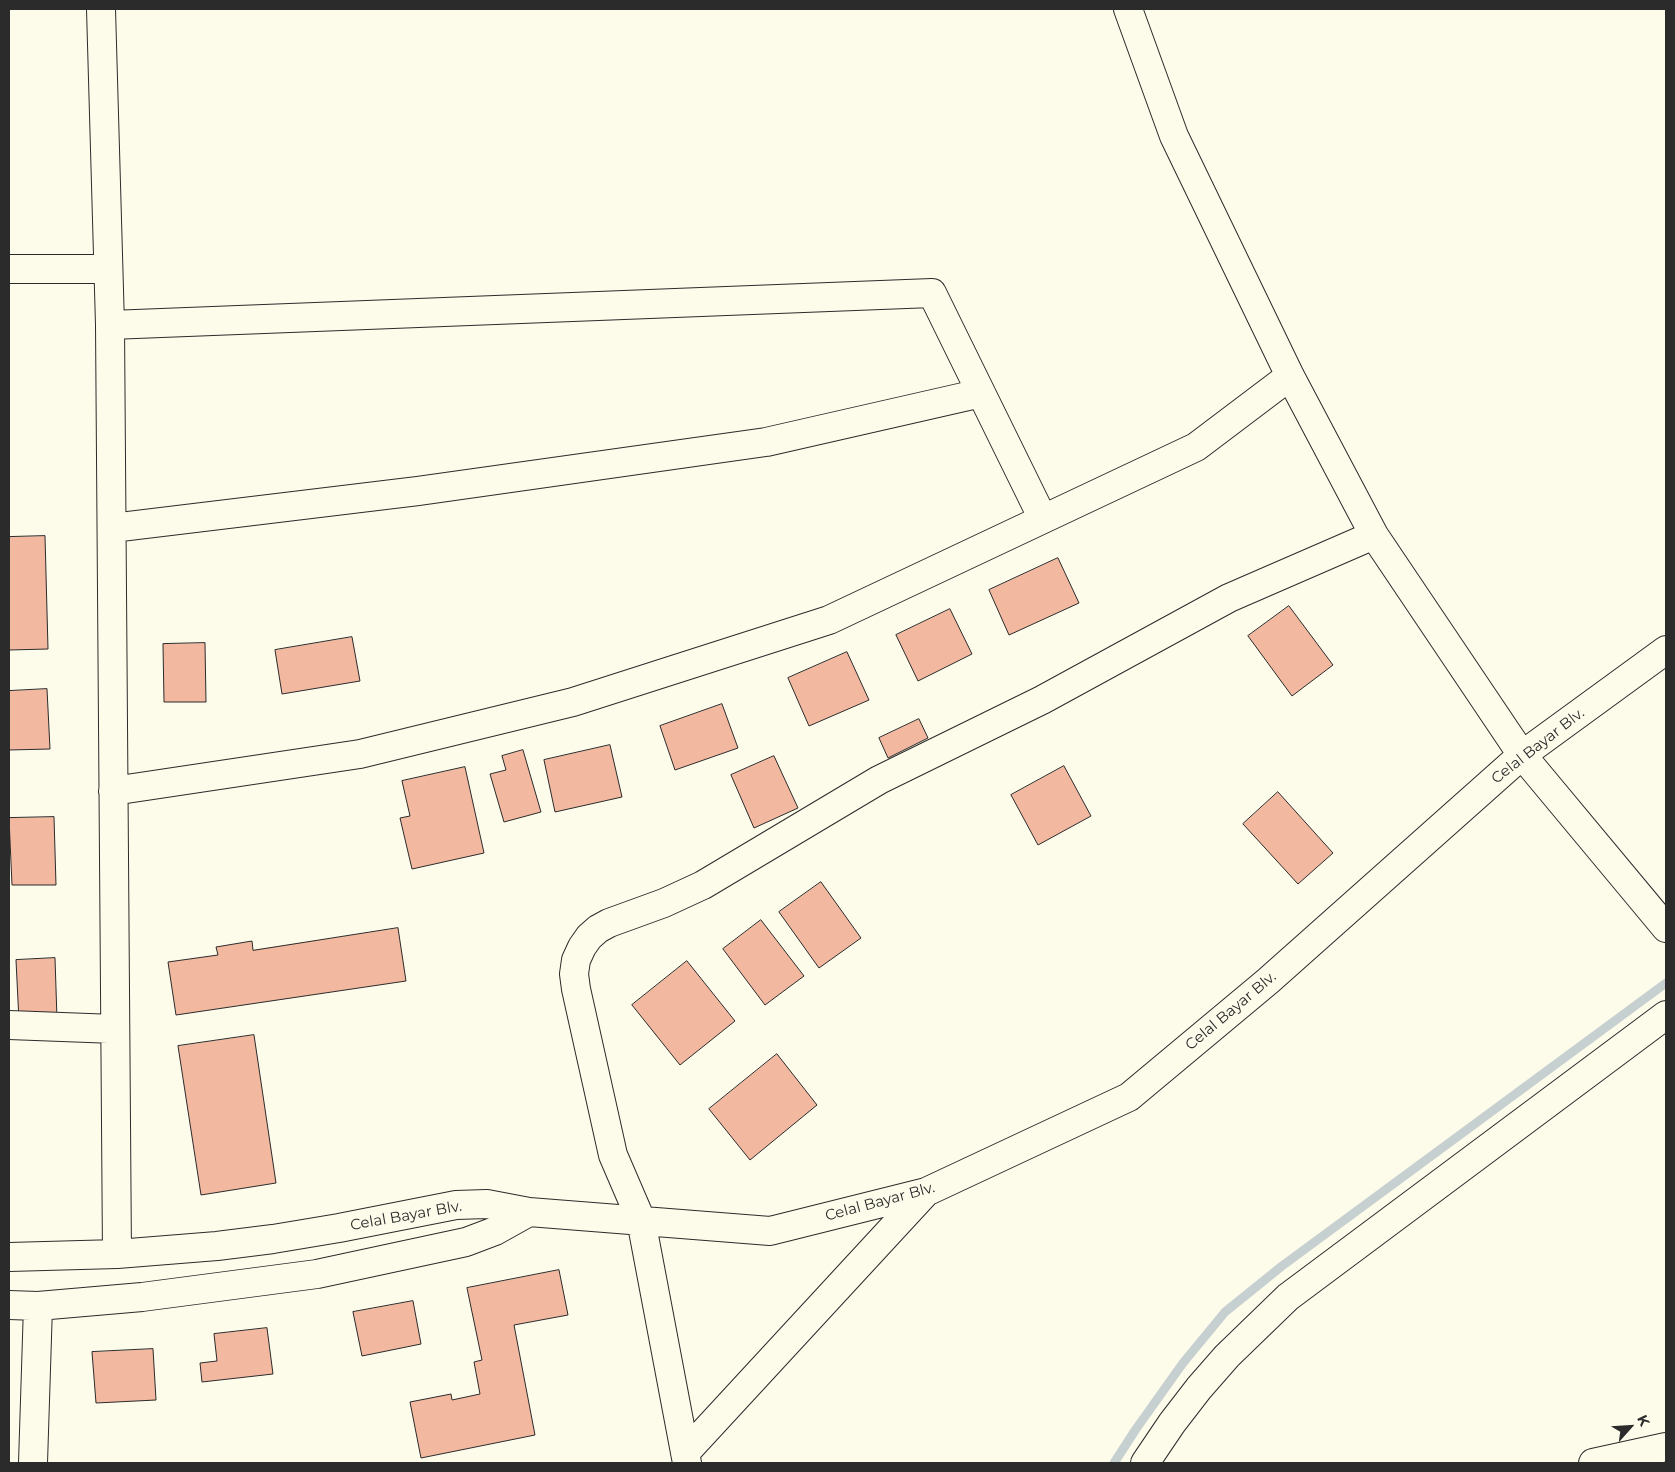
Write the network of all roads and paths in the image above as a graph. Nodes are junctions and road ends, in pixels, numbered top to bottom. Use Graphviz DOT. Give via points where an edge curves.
graph roads {
  1 [pos="101,9"];
  2 [pos="1128,9"];
  3 [pos="9,269"];
  4 [pos="108,269"];
  5 [pos="110,325"];
  6 [pos="1290,376"];
  7 [pos="981,393"];
  8 [pos="1043,519"];
  9 [pos="112,528"];
  10 [pos="1374,535"];
  11 [pos="1666,650"];
  12 [pos="1522,755"];
  13 [pos="113,791"];
  14 [pos="1666,928"];
  15 [pos="1666,1015"];
  16 [pos="9,1025"];
  17 [pos="115,1029"];
  18 [pos="926,1192"];
  19 [pos="529,1212"];
  20 [pos="641,1220"];
  21 [pos="117,1254"];
  22 [pos="9,1257"];
  23 [pos="9,1305"];
  24 [pos="38,1306"];
  25 [pos="1666,1447"];
  26 [pos="686,1458"];
  27 [pos="33,1463"];
  28 [pos="1145,1463"];
  29 [pos="1593,1463"];
  1 -- 4 [label="street"];
  2 -- 6 [label="street" via="1174,136"];
  3 -- 4 [label="street"];
  4 -- 5 [label="street"];
  5 -- 7 [label="street" via="932,293"];
  5 -- 9 [label="street"];
  6 -- 8 [label="street" via="1196,448"];
  6 -- 10 [label="street"];
  7 -- 8 [label="street"];
  7 -- 9 [label="street" via="766,442 418,491"];
  8 -- 13 [label="street" via="829,620 573,702 360,754"];
  9 -- 13 [label="street"];
  10 -- 12 [label="street"];
  10 -- 20 [label="street" via="1229,598 1042,700 879,780 704,885 609,922 589,936 576,960 576,989 613,1155"];
  11 -- 12 [label="street, Celal Bayar Blv."];
  12 -- 14 [label="street"];
  12 -- 18 [label="street, Celal Bayar Blv." via="1268,981 1129,1097"];
  13 -- 17 [label="street"];
  15 -- 28 [label="street" via="1288,1297 1204,1382"];
  16 -- 17 [label="street"];
  17 -- 21 [label="street"];
  18 -- 20 [label="street, Celal Bayar Blv." via="770,1231"];
  18 -- 26 [label="street"];
  19 -- 20 [label="street, Celal Bayar Blv."];
  19 -- 21 [label="street, Celal Bayar Blv." via="487,1204 456,1205 274,1239"];
  19 -- 24 [label="street" via="495,1231 466,1242 317,1274 142,1297"];
  20 -- 26 [label="street"];
  21 -- 22 [label="street, Celal Bayar Blv."];
  23 -- 24 [label="street"];
  24 -- 27 [label="street"];
  25 -- 29 [label="street"];
}
